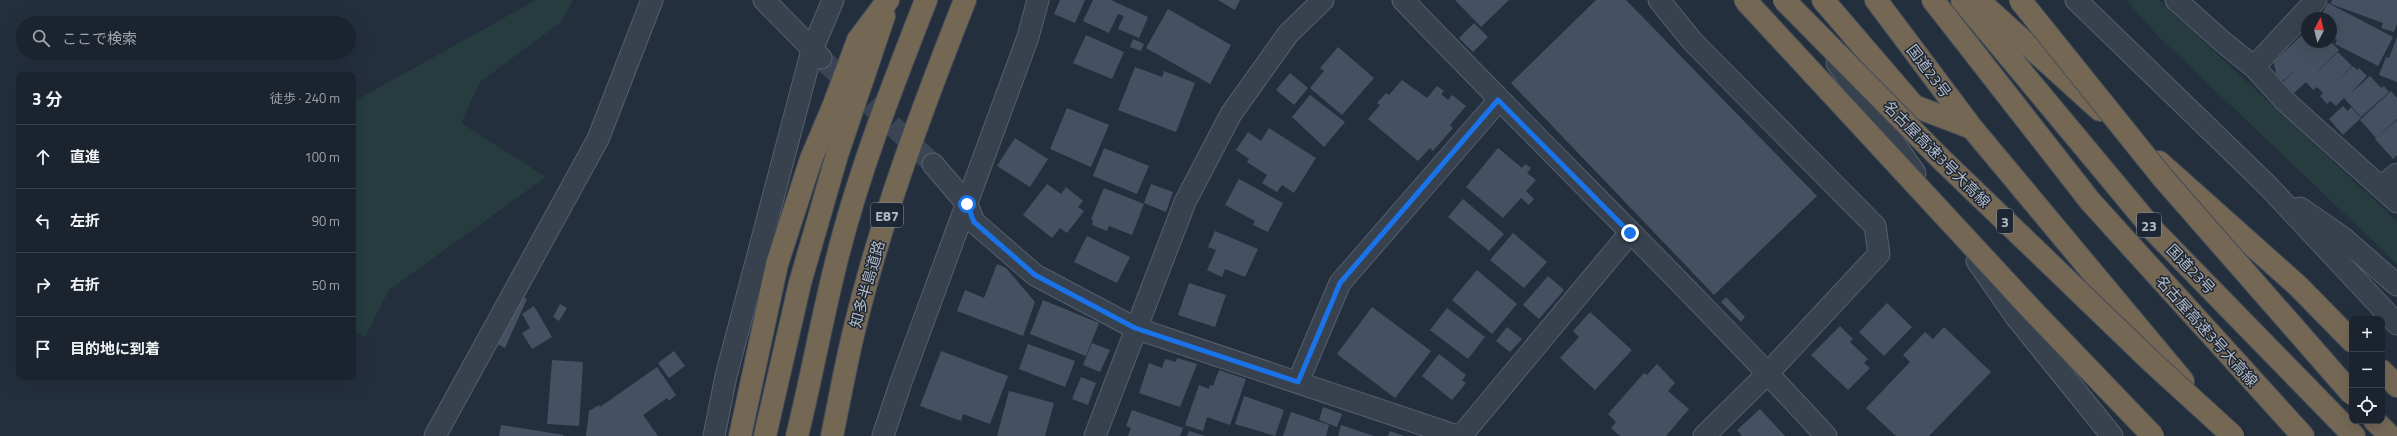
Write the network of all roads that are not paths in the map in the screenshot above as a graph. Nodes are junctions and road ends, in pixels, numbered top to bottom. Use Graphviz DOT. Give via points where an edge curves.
graph roads {
  1 [pos="652,0"];
  2 [pos="764,0"];
  3 [pos="833,0"];
  4 [pos="888,0"];
  5 [pos="926,0"];
  6 [pos="964,0"];
  7 [pos="1038,0"];
  8 [pos="1323,0"];
  9 [pos="1403,0"];
  10 [pos="1659,0"];
  11 [pos="1745,0"];
  12 [pos="1784,0"];
  13 [pos="1793,0"];
  14 [pos="1823,0"];
  15 [pos="1876,0"];
  16 [pos="1933,0"];
  17 [pos="1962,0"];
  18 [pos="1978,0"];
  19 [pos="2020,0"];
  20 [pos="2076,0"];
  21 [pos="2176,0"];
  22 [pos="2316,0"];
  23 [pos="818,56"];
  24 [pos="2254,67"];
  25 [pos="1498,100"];
  26 [pos="1972,128"];
  27 [pos="933,164"];
  28 [pos="2390,180"];
  29 [pos="2268,186"];
  30 [pos="2397,202"];
  31 [pos="967,204"];
  32 [pos="1630,233"];
  33 [pos="2397,285"];
  34 [pos="2397,324"];
  35 [pos="1135,328"];
  36 [pos="2349,338"];
  37 [pos="1768,373"];
  38 [pos="2385,374"];
  39 [pos="1298,382"];
  40 [pos="2397,386"];
  41 [pos="2349,391"];
  42 [pos="2378,424"];
  43 [pos="435,436"];
  44 [pos="714,436"];
  45 [pos="740,436"];
  46 [pos="765,436"];
  47 [pos="797,436"];
  48 [pos="832,436"];
  49 [pos="883,436"];
  50 [pos="1096,436"];
  51 [pos="1457,436"];
  52 [pos="1461,436"];
  53 [pos="1704,436"];
  54 [pos="1826,436"];
  55 [pos="2112,436"];
  56 [pos="2153,436"];
  57 [pos="2229,436"];
  58 [pos="2233,436"];
  59 [pos="2303,436"];
  60 [pos="2354,436"];
  61 [pos="2390,436"];
  1 -- 43 [label="street" via="598,139"];
  2 -- 23 [label="street"];
  3 -- 23 [label="street"];
  4 -- 45 [label="highway" via="858,40 811,159 778,264"];
  4 -- 46 [label="highway" via="834,163 800,283"];
  5 -- 47 [label="highway, 知多半島道路 / E87" via="864,171 835,267"];
  6 -- 48 [label="highway, 知多半島道路 / E87" via="927,97 884,226 853,335"];
  7 -- 31 [label="street" via="1028,37"];
  8 -- 35 [label="street" via="1288,34 1230,114 1184,202"];
  9 -- 25 [label="street"];
  10 -- 37 [label="street" via="1693,42 1875,226 1879,254"];
  11 -- 56 [label="highway, bridge" via="2032,310"];
  12 -- 58 [label="highway, 名古屋高速3号大高線 / 3, bridge" via="1945,163 2153,363"];
  13 -- 55 [label="street" via="2016,316"];
  14 -- 26 [label="highway" via="1914,106"];
  15 -- 26 [label="highway, 国道23号"];
  16 -- 59 [label="highway, 名古屋高速3号大高線" via="2090,200"];
  17 -- 60 [label="highway, 国道23号 / 23" via="2155,232"];
  18 -- 36 [label="highway" via="2298,286"];
  19 -- 41 [label="highway, bridge" via="2163,178"];
  20 -- 29 [label="street"];
  21 -- 24 [label="street"];
  22 -- 24 [label="street"];
  23 -- 44 [label="street" via="726,376"];
  24 -- 28 [label="street" via="2285,101"];
  25 -- 32 [label="street"];
  25 -- 39 [label="street" via="1340,283"];
  26 -- 57 [label="highway, 国道23号"];
  27 -- 31 [label="street"];
  28 -- 30 [label="street"];
  29 -- 33 [label="street" via="2342,237"];
  29 -- 34 [label="street"];
  31 -- 35 [label="street" via="974,222 1035,275"];
  31 -- 49 [label="street"];
  32 -- 37 [label="street"];
  32 -- 52 [label="street"];
  35 -- 39 [label="street"];
  35 -- 50 [label="street"];
  37 -- 53 [label="street"];
  37 -- 54 [label="street"];
  38 -- 40 [label="highway"];
  39 -- 51 [label="street"];
  42 -- 61 [label="highway"];
}
